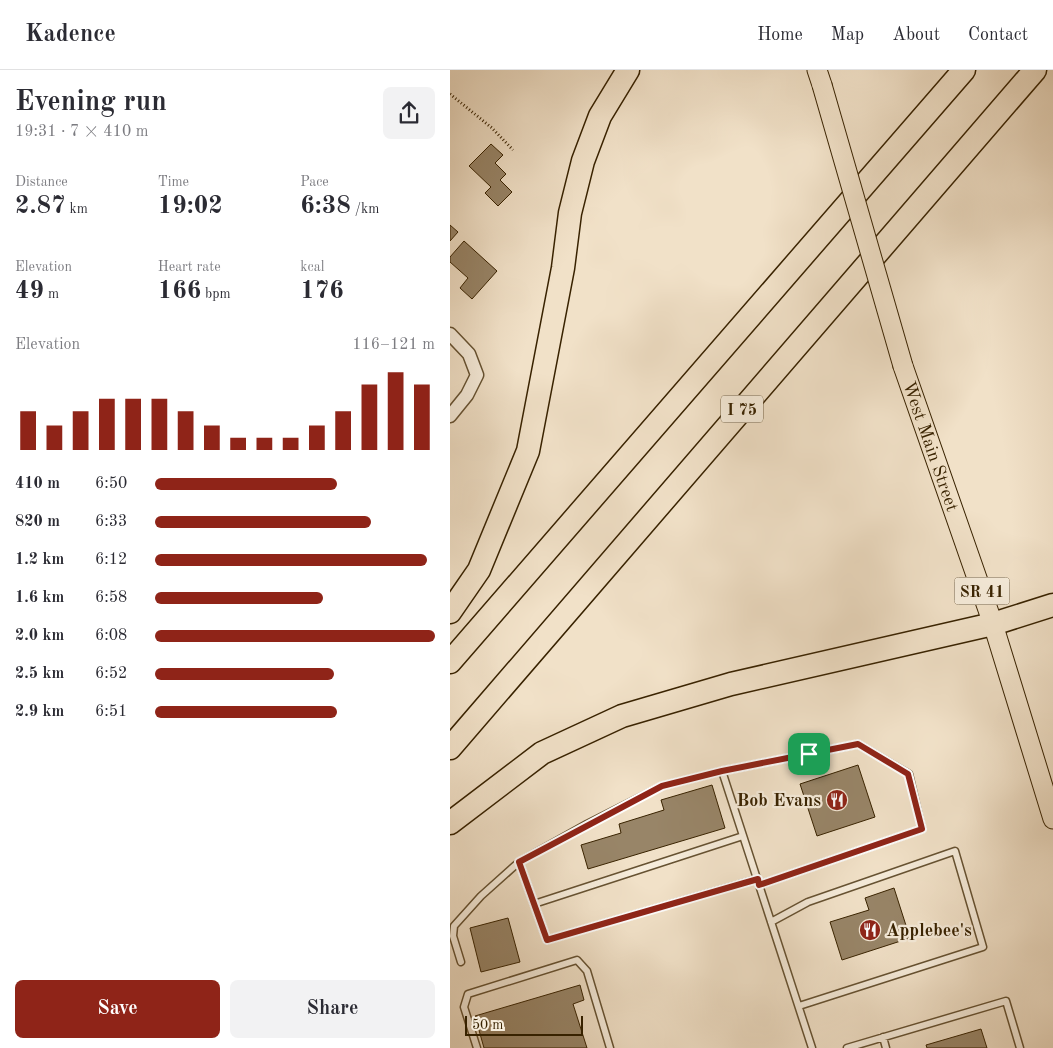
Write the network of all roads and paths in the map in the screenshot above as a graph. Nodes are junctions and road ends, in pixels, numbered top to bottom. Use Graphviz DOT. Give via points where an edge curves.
graph roads {
  1 [pos="628,70"];
  2 [pos="964,70"];
  3 [pos="1035,70"];
  4 [pos="819,77"];
  5 [pos="450,94"];
  6 [pos="513,150"];
  7 [pos="450,334"];
  8 [pos="450,416"];
  9 [pos="1053,604"];
  10 [pos="450,612"];
  11 [pos="994,624"];
  12 [pos="450,662"];
  13 [pos="450,748"];
  14 [pos="722,771"];
  15 [pos="1053,819"];
  16 [pos="450,823"];
  17 [pos="743,836"];
  18 [pos="519,862"];
  19 [pos="758,882"];
  20 [pos="534,904"];
  21 [pos="771,922"];
  22 [pos="461,962"];
  23 [pos="798,1006"];
  24 [pos="883,1037"];
  25 [pos="477,1048"];
  26 [pos="610,1048"];
  27 [pos="812,1048"];
  28 [pos="847,1048"];
  29 [pos="886,1048"];
  30 [pos="1020,1048"];
  1 -- 10 [label="highway" via="600,116 583,161 570,213 563,268 528,451 479,570"];
  2 -- 12 [label="highway"];
  3 -- 13 [label="highway, I 75"];
  4 -- 11 [label="main road, West Main Street / SR 41, bridge" via="903,366"];
  5 -- 6 [label="path"];
  7 -- 8 [label="street" via="469,354 476,375 467,395"];
  9 -- 11 [label="highway"];
  11 -- 15 [label="main road, West Main Street / SR 41"];
  11 -- 16 [label="highway" via="731,684 622,716 542,753"];
  14 -- 17 [label="lane"];
  14 -- 18 [label="lane" via="662,786"];
  14 -- 19 [label="lane" via="858,744 908,774 922,829"];
  17 -- 19 [label="lane"];
  17 -- 20 [label="lane"];
  18 -- 20 [label="lane"];
  18 -- 22 [label="lane" via="454,926 453,936"];
  19 -- 20 [label="lane" via="547,940"];
  19 -- 21 [label="lane"];
  21 -- 23 [label="lane"];
  21 -- 23 [label="lane" via="808,902 955,852 983,947"];
  23 -- 27 [label="lane"];
  24 -- 28 [label="lane"];
  24 -- 29 [label="lane"];
  24 -- 30 [label="lane" via="1006,1001"];
  25 -- 26 [label="lane" via="464,1007 468,994 577,960 587,971"];
}
